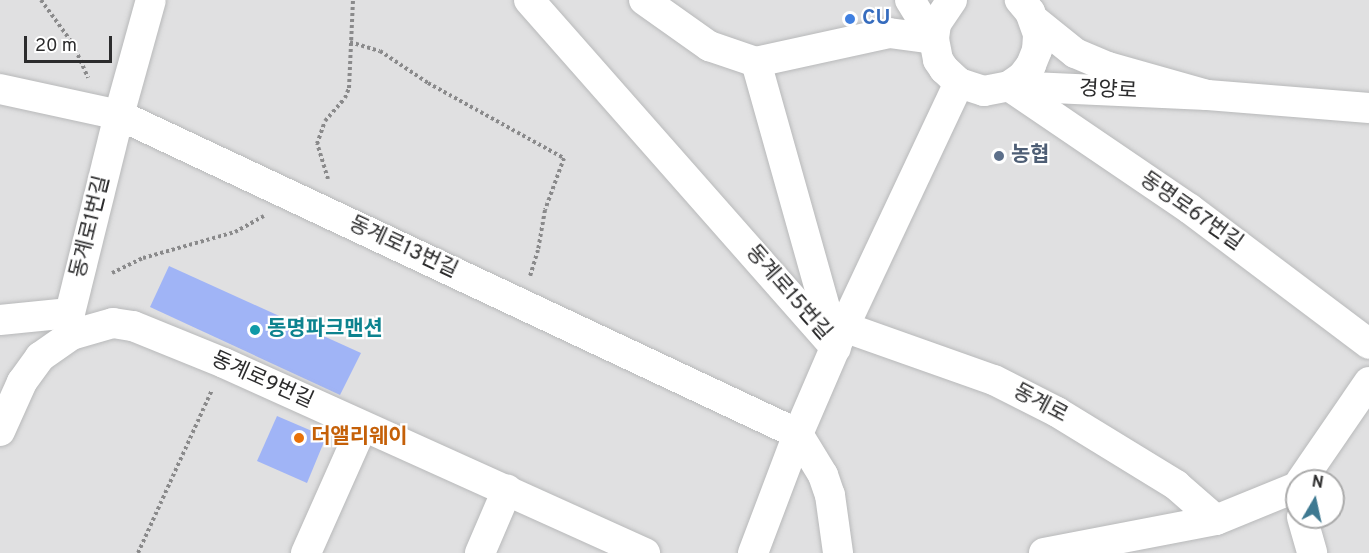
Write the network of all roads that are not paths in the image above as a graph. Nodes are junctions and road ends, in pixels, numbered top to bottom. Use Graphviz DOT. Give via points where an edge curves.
graph roads {
  1 [pos="151,0"];
  2 [pos="529,0"];
  3 [pos="644,0"];
  4 [pos="910,0"];
  5 [pos="952,0"];
  6 [pos="1027,8"];
  7 [pos="934,39"];
  8 [pos="756,62"];
  9 [pos="959,83"];
  10 [pos="1009,86"];
  11 [pos="0,89"];
  12 [pos="1207,95"];
  13 [pos="1369,108"];
  14 [pos="111,113"];
  15 [pos="0,320"];
  16 [pos="71,324"];
  17 [pos="840,337"];
  18 [pos="1369,344"];
  19 [pos="1369,382"];
  20 [pos="362,427"];
  21 [pos="0,431"];
  22 [pos="798,434"];
  23 [pos="1315,469"];
  24 [pos="507,490"];
  25 [pos="1285,498"];
  26 [pos="1216,520"];
  27 [pos="1307,529"];
  28 [pos="306,553"];
  29 [pos="480,553"];
  30 [pos="645,553"];
  31 [pos="753,553"];
  32 [pos="838,553"];
  33 [pos="1044,553"];
  34 [pos="1312,553"];
  1 -- 14 [label="street, 동계로1번길"];
  2 -- 17 [label="street, 동계로15번길"];
  3 -- 8 [label="street" via="709,46"];
  4 -- 7 [label="street"];
  5 -- 7 [label="street" via="936,24"];
  6 -- 10 [label="street, 경양로" via="1038,34 1034,57 1022,77"];
  6 -- 12 [label="street, 경양로" via="1075,52 1108,67"];
  7 -- 8 [label="street" via="889,33"];
  7 -- 9 [label="street" via="944,69"];
  8 -- 17 [label="street, 동계로15번길"];
  9 -- 10 [label="street, 경양로" via="984,91"];
  9 -- 17 [label="street"];
  10 -- 12 [label="street, 경양로"];
  10 -- 18 [label="street, 동명로67번길" via="1190,209"];
  11 -- 14 [label="street, 동계로13번길"];
  12 -- 13 [label="street, 경양로"];
  14 -- 16 [label="street, 동계로1번길"];
  14 -- 22 [label="street, 동계로13번길"];
  15 -- 16 [label="street"];
  16 -- 20 [label="street, 동계로9번길" via="133,326"];
  16 -- 21 [label="street" via="22,382"];
  17 -- 22 [label="street"];
  17 -- 26 [label="street, 동계로" via="994,380 1057,412 1176,485"];
  19 -- 23 [label="street"];
  20 -- 24 [label="street, 동계로9번길"];
  20 -- 28 [label="street"];
  22 -- 31 [label="street"];
  22 -- 32 [label="street" via="823,474"];
  24 -- 29 [label="street"];
  24 -- 30 [label="street, 동계로9번길"];
  25 -- 26 [label="street"];
  26 -- 33 [label="street"];
  27 -- 34 [label="street"];
}
